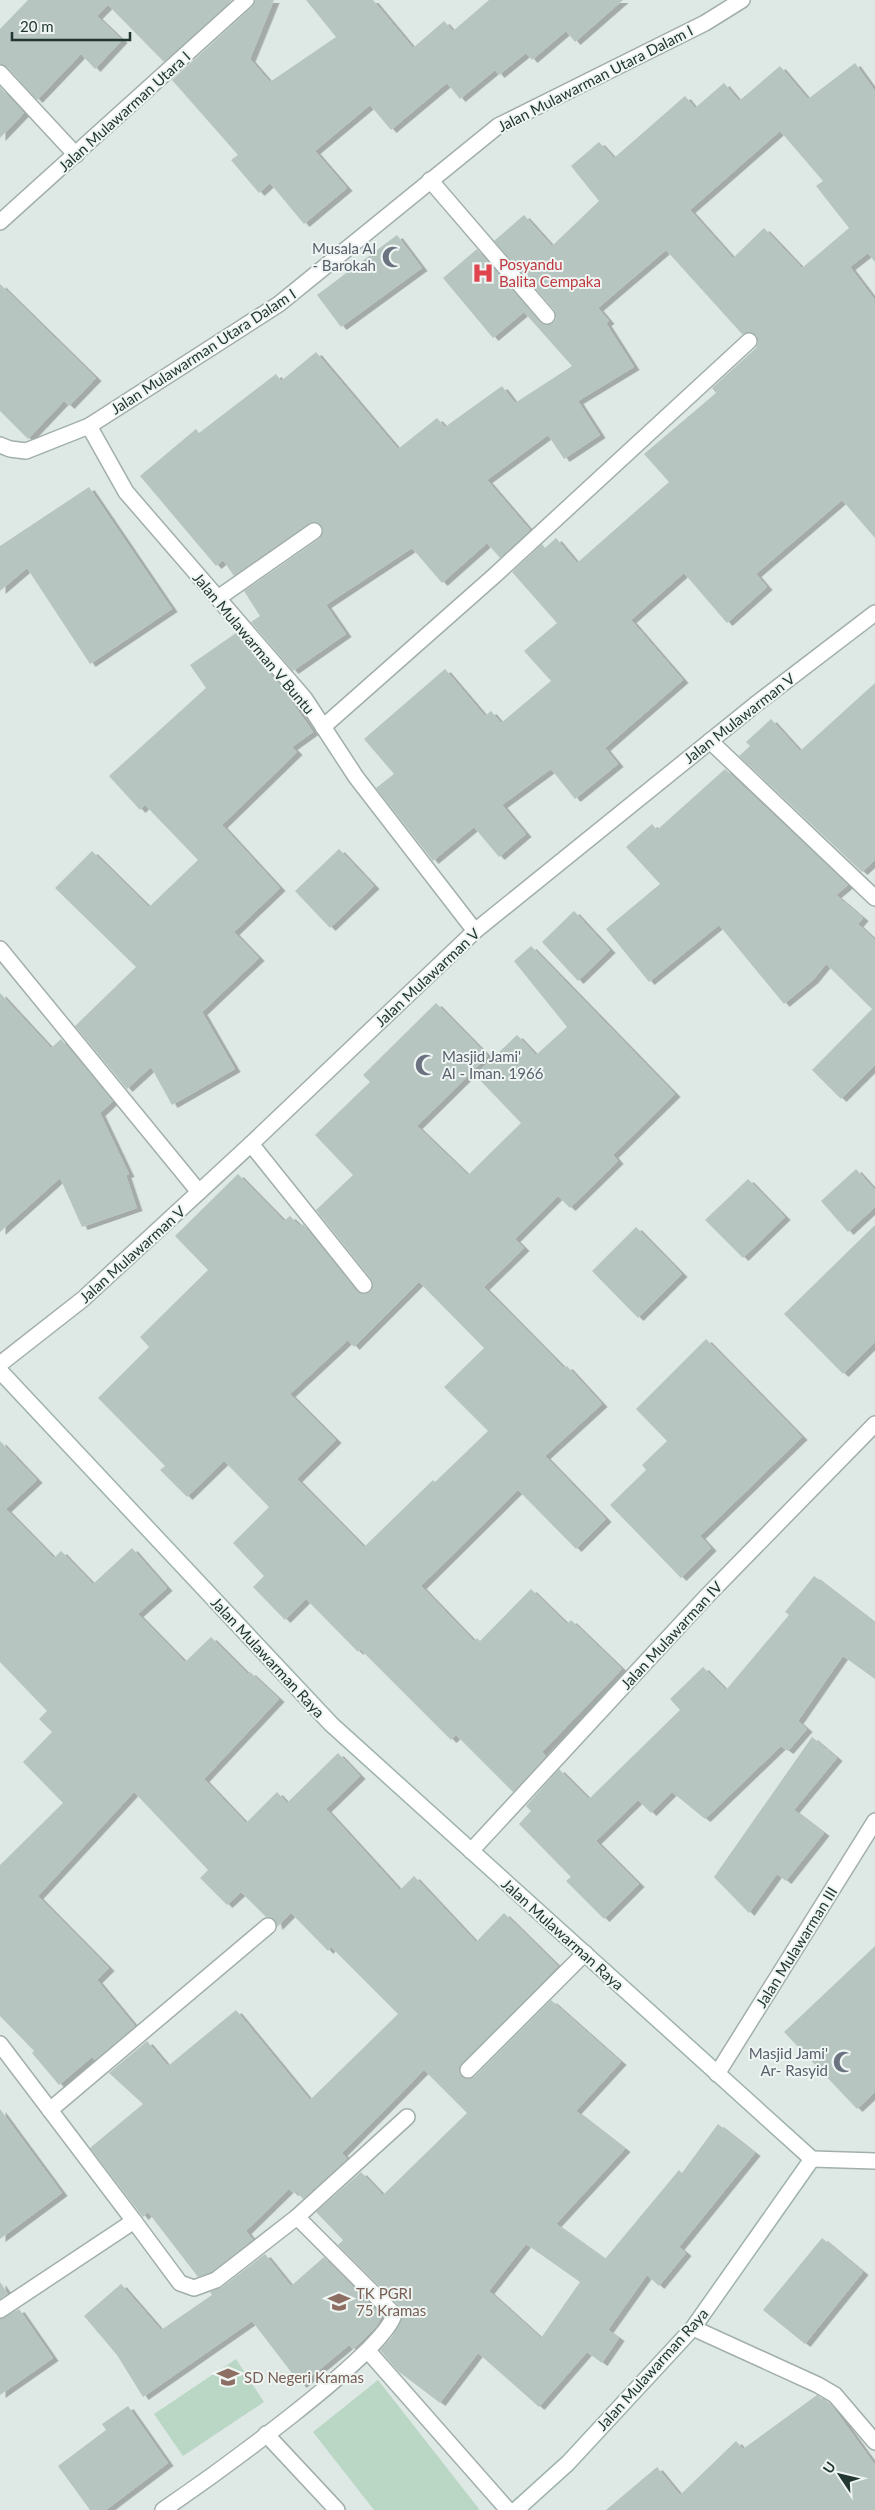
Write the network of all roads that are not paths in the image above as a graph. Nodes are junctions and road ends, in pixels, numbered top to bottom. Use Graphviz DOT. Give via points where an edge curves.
graph roads {
  1 [pos="246,0"];
  2 [pos="742,0"];
  3 [pos="0,73"];
  4 [pos="76,155"];
  5 [pos="430,180"];
  6 [pos="0,222"];
  7 [pos="547,316"];
  8 [pos="749,341"];
  9 [pos="89,426"];
  10 [pos="0,445"];
  11 [pos="314,531"];
  12 [pos="218,598"];
  13 [pos="875,614"];
  14 [pos="323,727"];
  15 [pos="710,740"];
  16 [pos="875,898"];
  17 [pos="475,931"];
  18 [pos="0,949"];
  19 [pos="251,1144"];
  20 [pos="199,1192"];
  21 [pos="364,1285"];
  22 [pos="0,1364"];
  23 [pos="0,1371"];
  24 [pos="875,1424"];
  25 [pos="875,1821"];
  26 [pos="471,1851"];
  27 [pos="268,1926"];
  28 [pos="585,1953"];
  29 [pos="0,2044"];
  30 [pos="468,2070"];
  31 [pos="717,2074"];
  32 [pos="50,2110"];
  33 [pos="407,2117"];
  34 [pos="812,2159"];
  35 [pos="875,2161"];
  36 [pos="297,2217"];
  37 [pos="134,2221"];
  38 [pos="0,2310"];
  39 [pos="693,2328"];
  40 [pos="368,2351"];
  41 [pos="266,2434"];
  42 [pos="875,2442"];
  43 [pos="164,2510"];
  44 [pos="337,2510"];
  45 [pos="508,2510"];
  46 [pos="516,2510"];
  1 -- 4 [label="street, Jalan Mulawarman Utara I"];
  2 -- 5 [label="street, Jalan Mulawarman Utara Dalam I" via="705,23 498,126"];
  3 -- 4 [label="street"];
  4 -- 6 [label="street, Jalan Mulawarman Utara I"];
  5 -- 7 [label="street"];
  5 -- 9 [label="street, Jalan Mulawarman Utara Dalam I" via="279,304"];
  8 -- 14 [label="street" via="494,576"];
  9 -- 10 [label="street, Jalan Mulawarman Utara Dalam I" via="26,451"];
  9 -- 12 [label="street, Jalan Mulawarman V Buntu" via="126,492"];
  11 -- 12 [label="street"];
  12 -- 14 [label="street, Jalan Mulawarman V Buntu" via="305,700"];
  13 -- 15 [label="street, Jalan Mulawarman V"];
  14 -- 17 [label="street, Jalan Mulawarman V Buntu" via="356,778"];
  15 -- 16 [label="street"];
  15 -- 17 [label="street, Jalan Mulawarman V"];
  17 -- 19 [label="street, Jalan Mulawarman V"];
  18 -- 20 [label="street"];
  19 -- 20 [label="street, Jalan Mulawarman V"];
  19 -- 21 [label="street"];
  20 -- 22 [label="street, Jalan Mulawarman V" via="83,1299"];
  23 -- 26 [label="street, Jalan Mulawarman Raya" via="331,1724"];
  24 -- 26 [label="street, Jalan Mulawarman IV" via="705,1598"];
  25 -- 31 [label="street, Jalan Mulawarman III"];
  26 -- 28 [label="street, Jalan Mulawarman Raya"];
  27 -- 32 [label="street"];
  28 -- 30 [label="street"];
  28 -- 31 [label="street, Jalan Mulawarman Raya"];
  29 -- 32 [label="street"];
  31 -- 34 [label="street, Jalan Mulawarman Raya"];
  32 -- 37 [label="street"];
  33 -- 36 [label="street"];
  34 -- 35 [label="street"];
  34 -- 39 [label="street, Jalan Mulawarman Raya"];
  36 -- 37 [label="street" via="216,2280 194,2288 180,2283"];
  36 -- 40 [label="street" via="394,2314 393,2322"];
  37 -- 38 [label="street"];
  39 -- 42 [label="street" via="818,2384 835,2395"];
  39 -- 46 [label="street, Jalan Mulawarman Raya" via="568,2463"];
  40 -- 41 [label="street"];
  40 -- 45 [label="street"];
  41 -- 43 [label="street"];
  41 -- 44 [label="street"];
}
